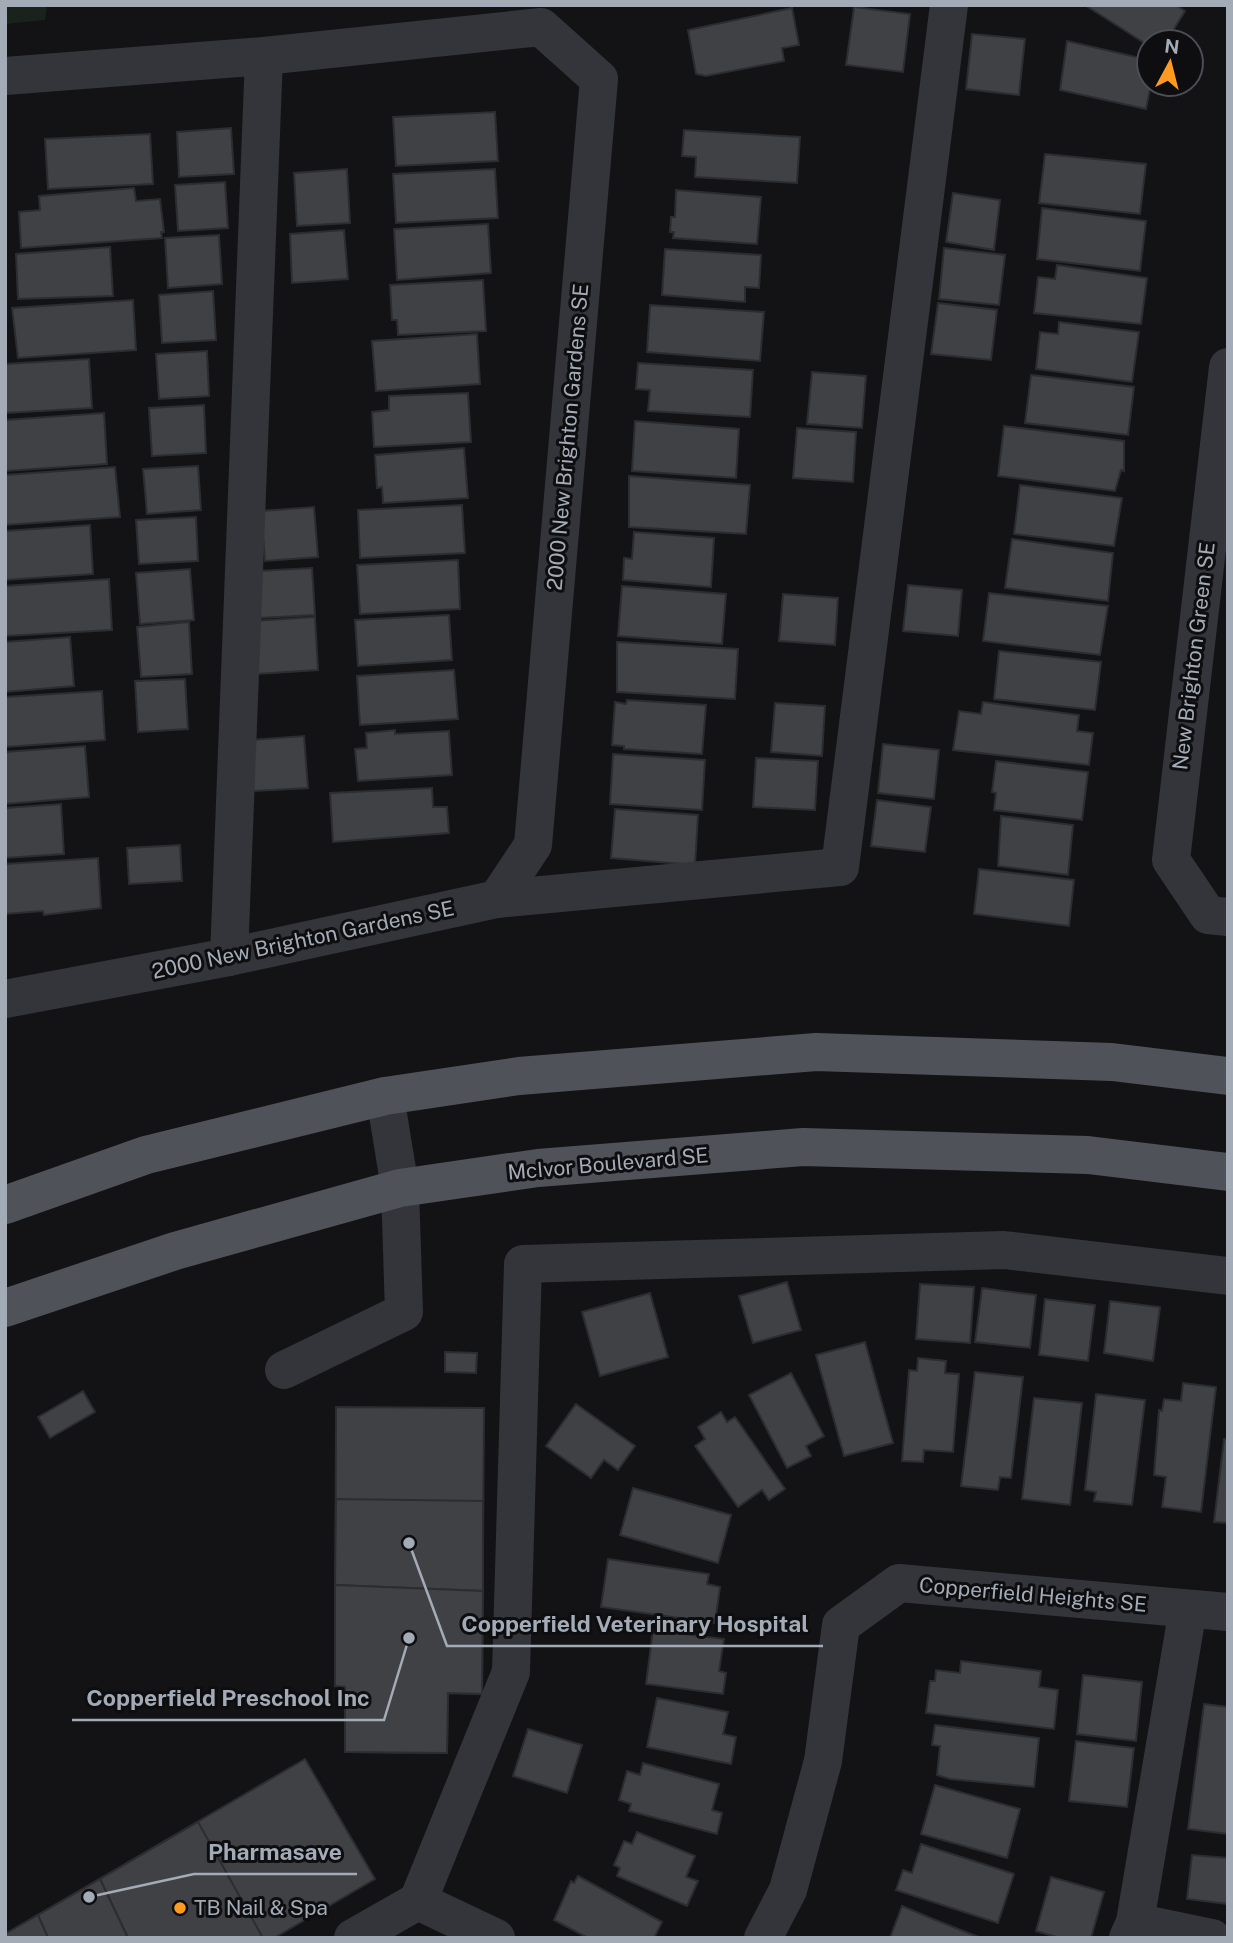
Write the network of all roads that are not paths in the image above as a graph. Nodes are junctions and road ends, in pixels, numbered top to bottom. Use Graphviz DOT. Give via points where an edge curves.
graph roads {
  1 [pos="949,5"];
  2 [pos="264,56"];
  3 [pos="5,76"];
  4 [pos="1228,367"];
  5 [pos="497,899"];
  6 [pos="1228,917"];
  7 [pos="229,957"];
  8 [pos="5,999"];
  9 [pos="1228,1076"];
  10 [pos="385,1096"];
  11 [pos="1228,1172"];
  12 [pos="400,1188"];
  13 [pos="5,1205"];
  14 [pos="1228,1276"];
  15 [pos="5,1308"];
  16 [pos="284,1370"];
  17 [pos="1188,1609"];
  18 [pos="1228,1612"];
  19 [pos="418,1901"];
  20 [pos="1132,1930"];
  21 [pos="353,1938"];
  22 [pos="496,1938"];
  23 [pos="763,1938"];
  24 [pos="1212,1938"];
  1 -- 5 [label="street" via="840,867"];
  2 -- 3 [label="street, 2000 New Brighton Gardens SE"];
  2 -- 5 [label="street, 2000 New Brighton Gardens SE" via="541,27 599,79 533,845"];
  2 -- 7 [label="street"];
  4 -- 6 [label="street, New Brighton Green SE" via="1171,860 1208,915"];
  5 -- 7 [label="street, 2000 New Brighton Gardens SE"];
  7 -- 8 [label="street, 2000 New Brighton Gardens SE"];
  9 -- 10 [label="main road" via="1112,1062 816,1052 519,1076"];
  10 -- 12 [label="street"];
  10 -- 13 [label="main road" via="146,1156"];
  11 -- 12 [label="main road, McIvor Boulevard SE" via="1088,1155 803,1147 538,1168"];
  12 -- 15 [label="main road, McIvor Boulevard SE" via="175,1251"];
  12 -- 16 [label="street" via="404,1312"];
  14 -- 19 [label="street" via="1004,1250 523,1264 511,1672"];
  17 -- 18 [label="street, Copperfield Heights SE"];
  17 -- 20 [label="street"];
  17 -- 23 [label="street, Copperfield Heights SE" via="899,1583 841,1625 823,1761 788,1890"];
  19 -- 21 [label="street"];
  19 -- 22 [label="street"];
  20 -- 24 [label="street"];
}
